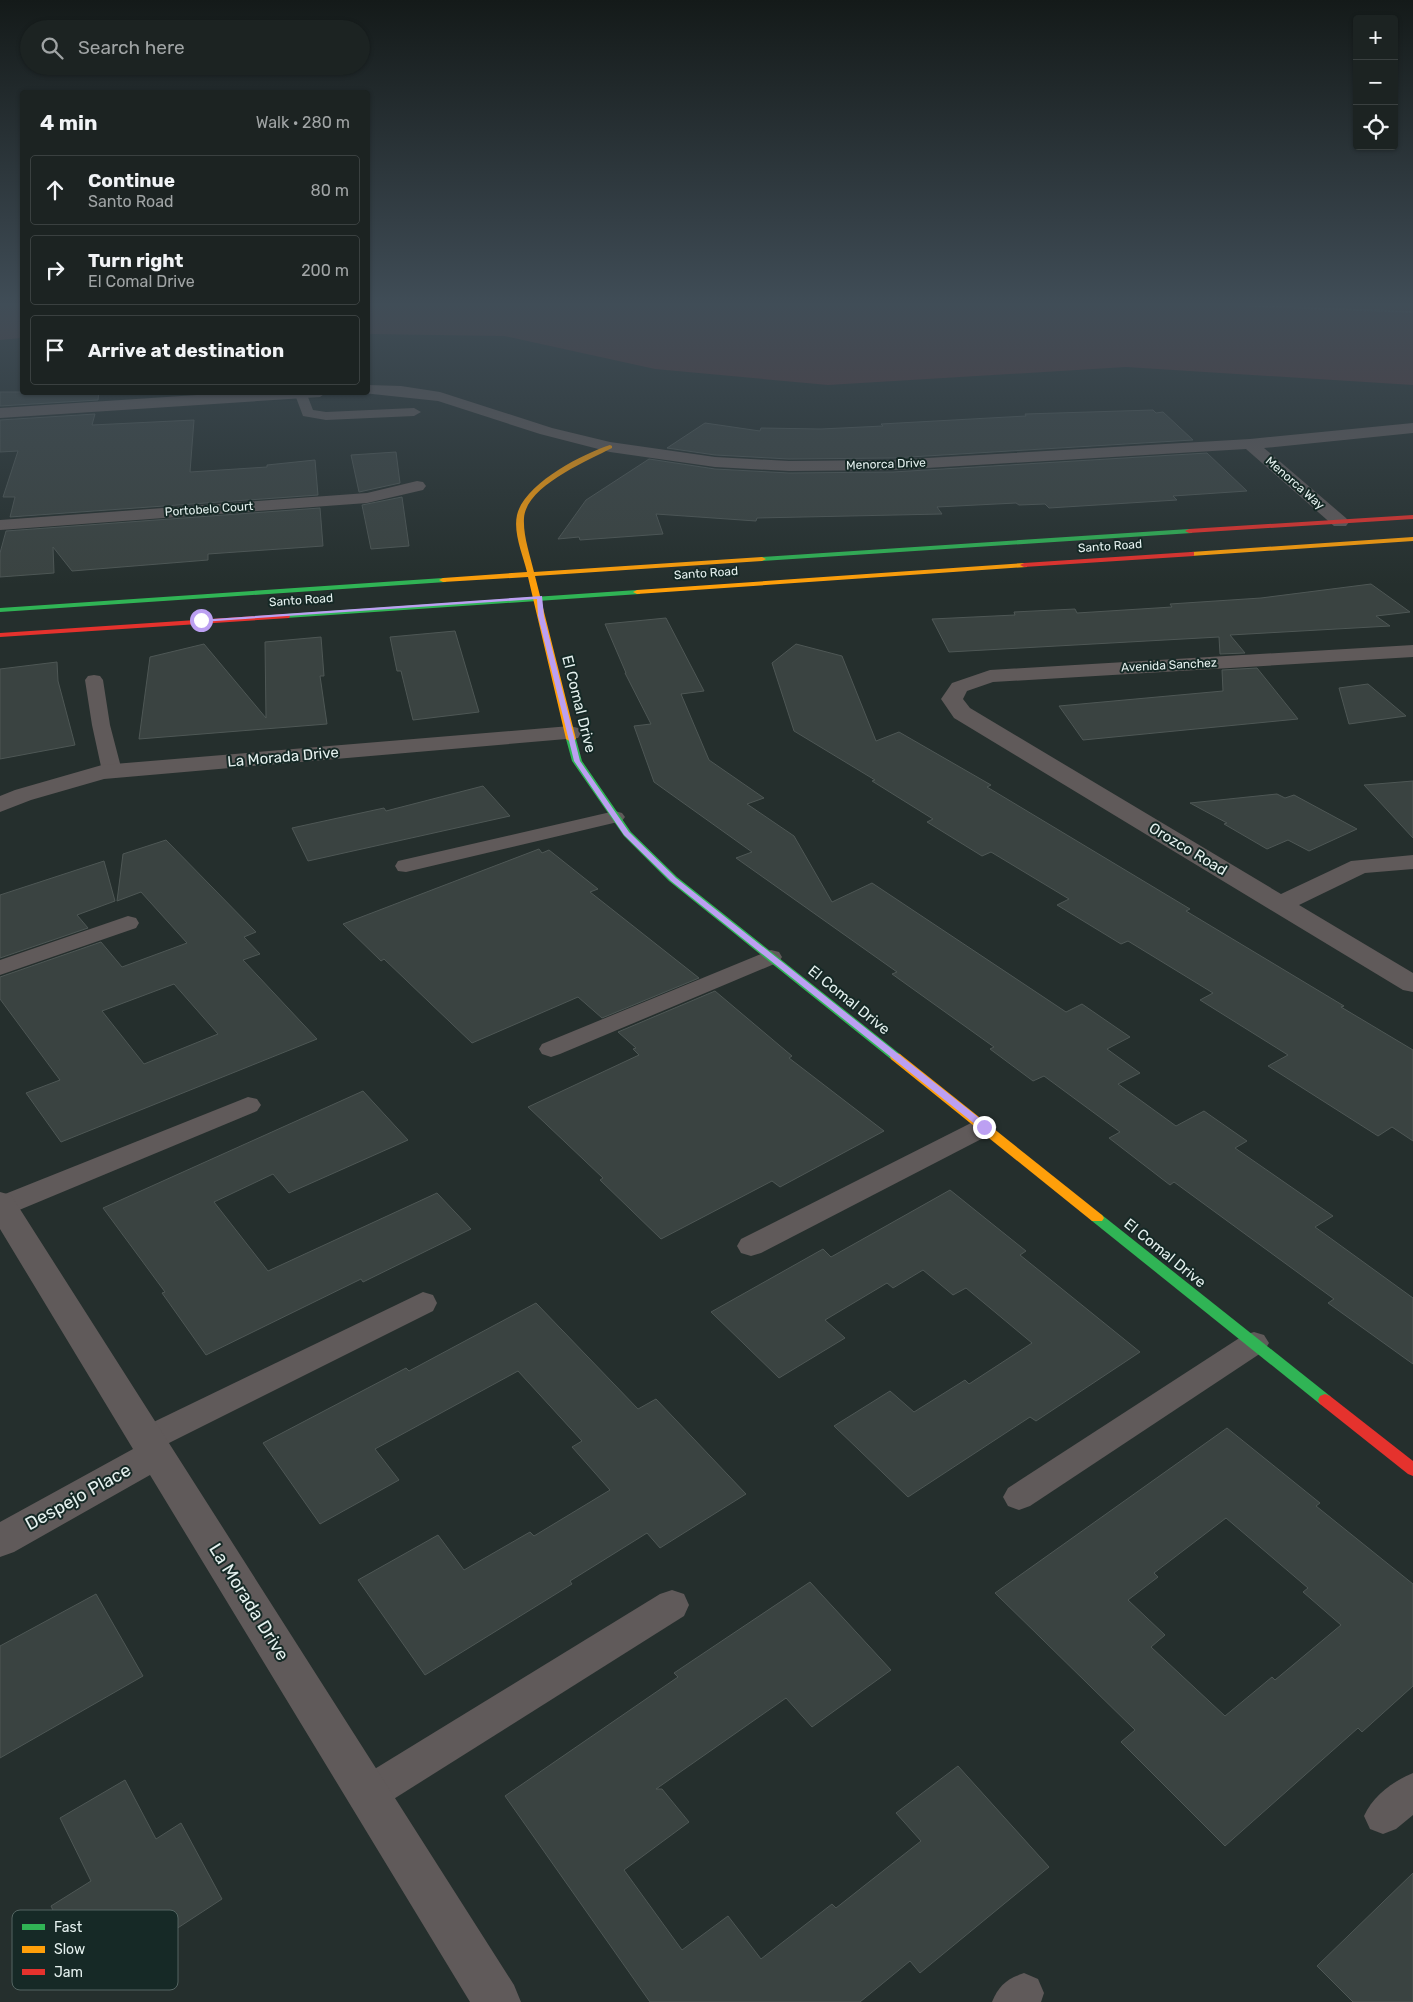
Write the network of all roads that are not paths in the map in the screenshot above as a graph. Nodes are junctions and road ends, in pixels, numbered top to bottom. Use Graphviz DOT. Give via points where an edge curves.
graph roads {
  1 [pos="246,397"];
  2 [pos="301,397"];
  3 [pos="441,397"];
  4 [pos="414,412"];
  5 [pos="0,413"];
  6 [pos="1413,428"];
  7 [pos="1250,444"];
  8 [pos="610,447"];
  9 [pos="417,486"];
  10 [pos="1413,517"];
  11 [pos="1340,522"];
  12 [pos="0,525"];
  13 [pos="1413,540"];
  14 [pos="532,574"];
  15 [pos="540,598"];
  16 [pos="0,610"];
  17 [pos="0,635"];
  18 [pos="1413,651"];
  19 [pos="94,680"];
  20 [pos="962,713"];
  21 [pos="570,733"];
  22 [pos="112,771"];
  23 [pos="0,805"];
  24 [pos="615,816"];
  25 [pos="1413,862"];
  26 [pos="406,866"];
  27 [pos="1280,904"];
  28 [pos="128,923"];
  29 [pos="771,957"];
  30 [pos="0,968"];
  31 [pos="1413,984"];
  32 [pos="551,1049"];
  33 [pos="248,1105"];
  34 [pos="984,1127"];
  35 [pos="1,1204"];
  36 [pos="751,1246"];
  37 [pos="423,1303"];
  38 [pos="1254,1343"];
  39 [pos="152,1446"];
  40 [pos="1413,1470"];
  41 [pos="1019,1497"];
  42 [pos="0,1541"];
  43 [pos="672,1605"];
  44 [pos="1413,1791"];
  45 [pos="368,1794"];
  46 [pos="1383,1816"];
  47 [pos="498,2002"];
  1 -- 5 [label="street"];
  2 -- 4 [label="lane" via="308,413 326,416"];
  3 -- 8 [label="street, Menorca Drive" via="546,431"];
  6 -- 7 [label="street, Menorca Drive"];
  7 -- 8 [label="street, Menorca Drive" via="893,465 789,466 715,462"];
  7 -- 11 [label="street, Menorca Way"];
  8 -- 14 [label="main road, El Comal Drive" via="526,499 520,515"];
  9 -- 12 [label="street, Portobelo Court" via="367,498"];
  10 -- 11 [label="main road, Santo Road"];
  11 -- 14 [label="main road, Santo Road"];
  13 -- 15 [label="main road, Santo Road"];
  14 -- 15 [label="main road, El Comal Drive"];
  14 -- 16 [label="main road, Santo Road"];
  15 -- 17 [label="main road, Santo Road"];
  15 -- 21 [label="main road, El Comal Drive" via="541,616"];
  18 -- 20 [label="street, Avenida Sanchez" via="990,676 959,688 952,699"];
  19 -- 22 [label="lane"];
  20 -- 27 [label="street, Orozco Road"];
  21 -- 22 [label="street, La Morada Drive"];
  21 -- 24 [label="main road, El Comal Drive" via="577,761"];
  22 -- 23 [label="street, La Morada Drive" via="23,795"];
  24 -- 26 [label="lane"];
  24 -- 29 [label="main road, El Comal Drive" via="627,834 673,879"];
  25 -- 27 [label="street" via="1360,866"];
  27 -- 31 [label="street, Orozco Road"];
  28 -- 30 [label="lane"];
  29 -- 32 [label="lane"];
  29 -- 34 [label="main road, El Comal Drive"];
  33 -- 35 [label="lane"];
  34 -- 36 [label="lane"];
  34 -- 38 [label="main road, El Comal Drive"];
  35 -- 39 [label="street, La Morada Drive"];
  37 -- 39 [label="lane"];
  38 -- 40 [label="main road, El Comal Drive"];
  38 -- 41 [label="lane"];
  39 -- 42 [label="street, Despejo Place"];
  39 -- 45 [label="street, La Morada Drive"];
  43 -- 45 [label="lane"];
  44 -- 46 [label="lane"];
  45 -- 47 [label="street, La Morada Drive"];
}
